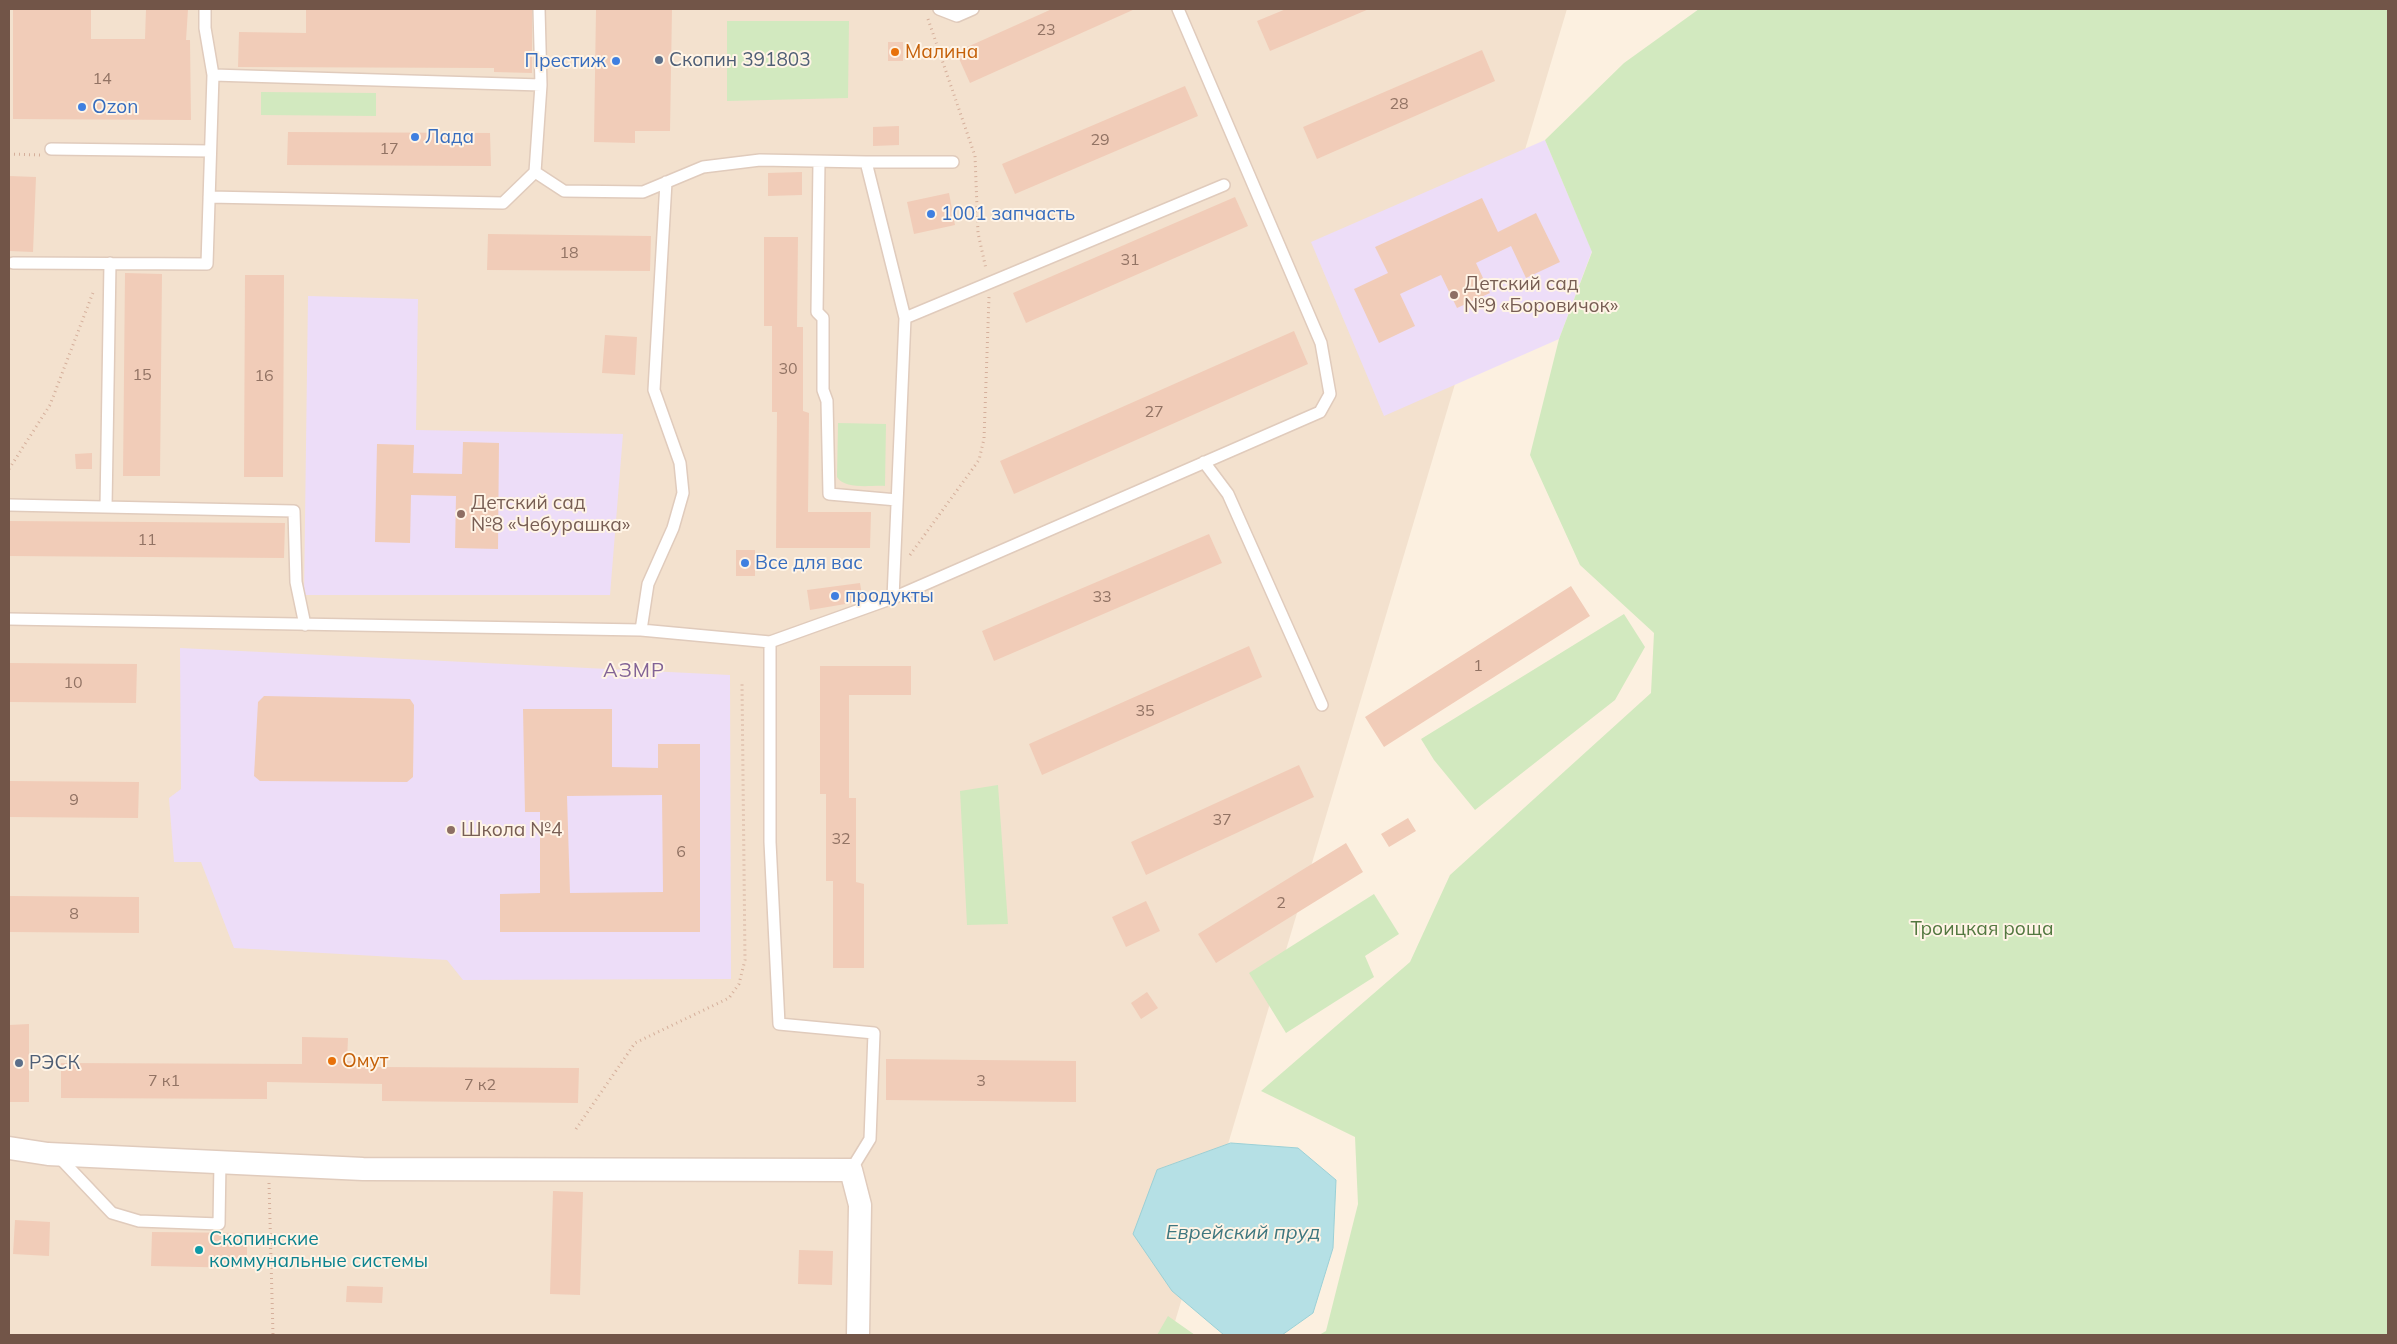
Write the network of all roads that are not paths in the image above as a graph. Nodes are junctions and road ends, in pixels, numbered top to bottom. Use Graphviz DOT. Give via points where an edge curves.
graph roads {
  1 [pos="205,9"];
  2 [pos="539,9"];
  3 [pos="939,9"];
  4 [pos="973,9"];
  5 [pos="1178,9"];
  6 [pos="213,75"];
  7 [pos="541,85"];
  8 [pos="51,149"];
  9 [pos="210,151"];
  10 [pos="819,162"];
  11 [pos="866,162"];
  12 [pos="953,162"];
  13 [pos="535,172"];
  14 [pos="666,182"];
  15 [pos="1224,185"];
  16 [pos="208,197"];
  17 [pos="13,263"];
  18 [pos="107,263"];
  19 [pos="905,318"];
  20 [pos="1204,462"];
  21 [pos="897,500"];
  22 [pos="9,505"];
  23 [pos="106,507"];
  24 [pos="893,598"];
  25 [pos="9,619"];
  26 [pos="305,625"];
  27 [pos="641,630"];
  28 [pos="770,642"];
  29 [pos="1322,705"];
  30 [pos="9,1148"];
  31 [pos="56,1154"];
  32 [pos="220,1162"];
  33 [pos="851,1170"];
  34 [pos="858,1335"];
  1 -- 6 [label="lane"];
  2 -- 7 [label="lane"];
  3 -- 4 [label="lane" via="957,16"];
  5 -- 20 [label="lane" via="1321,343 1330,394 1320,412"];
  6 -- 7 [label="lane"];
  6 -- 9 [label="lane"];
  7 -- 13 [label="lane"];
  8 -- 9 [label="lane"];
  9 -- 16 [label="lane"];
  10 -- 11 [label="lane"];
  10 -- 14 [label="lane" via="760,160 703,167"];
  10 -- 21 [label="lane" via="817,312 823,318 829,494"];
  11 -- 12 [label="lane"];
  11 -- 19 [label="lane"];
  13 -- 14 [label="lane" via="564,191 643,192"];
  13 -- 16 [label="lane" via="503,203"];
  14 -- 27 [label="lane" via="654,390 680,462 684,494 674,528 648,584"];
  15 -- 19 [label="lane"];
  16 -- 18 [label="lane" via="206,264"];
  17 -- 18 [label="lane"];
  18 -- 23 [label="lane"];
  19 -- 21 [label="lane"];
  20 -- 24 [label="lane"];
  20 -- 29 [label="lane" via="1228,494"];
  21 -- 24 [label="lane"];
  22 -- 23 [label="lane"];
  23 -- 26 [label="lane" via="294,511 296,582"];
  24 -- 28 [label="lane"];
  25 -- 26 [label="lane"];
  26 -- 27 [label="lane"];
  27 -- 28 [label="lane"];
  28 -- 33 [label="lane" via="770,842 779,1024 874,1033 870,1139"];
  30 -- 31 [label="street"];
  31 -- 32 [label="street"];
  31 -- 32 [label="lane" via="112,1213 139,1221 219,1224"];
  32 -- 33 [label="street" via="363,1169"];
  33 -- 34 [label="street" via="860,1205"];
}
